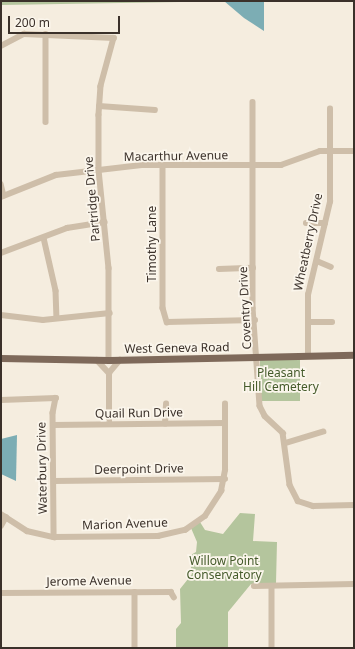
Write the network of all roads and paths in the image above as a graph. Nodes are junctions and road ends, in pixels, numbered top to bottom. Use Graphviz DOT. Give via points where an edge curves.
graph roads {
  1 [pos="46,34"];
  2 [pos="1,45"];
  3 [pos="253,102"];
  4 [pos="99,106"];
  5 [pos="330,109"];
  6 [pos="155,110"];
  7 [pos="46,122"];
  8 [pos="330,151"];
  9 [pos="354,151"];
  10 [pos="163,166"];
  11 [pos="253,166"];
  12 [pos="99,170"];
  13 [pos="1,184"];
  14 [pos="3,196"];
  15 [pos="105,222"];
  16 [pos="306,223"];
  17 [pos="325,223"];
  18 [pos="44,238"];
  19 [pos="1,253"];
  20 [pos="317,261"];
  21 [pos="331,267"];
  22 [pos="219,268"];
  23 [pos="253,268"];
  24 [pos="110,313"];
  25 [pos="1,315"];
  26 [pos="57,318"];
  27 [pos="255,320"];
  28 [pos="308,322"];
  29 [pos="332,322"];
  30 [pos="354,355"];
  31 [pos="308,356"];
  32 [pos="259,357"];
  33 [pos="1,358"];
  34 [pos="97,360"];
  35 [pos="109,360"];
  36 [pos="120,360"];
  37 [pos="109,372"];
  38 [pos="1,400"];
  39 [pos="166,404"];
  40 [pos="224,404"];
  41 [pos="225,423"];
  42 [pos="109,424"];
  43 [pos="165,424"];
  44 [pos="53,425"];
  45 [pos="323,432"];
  46 [pos="286,443"];
  47 [pos="225,479"];
  48 [pos="54,481"];
  49 [pos="354,505"];
  50 [pos="3,516"];
  51 [pos="1,526"];
  52 [pos="54,537"];
  53 [pos="354,584"];
  54 [pos="254,586"];
  55 [pos="272,586"];
  56 [pos="135,592"];
  57 [pos="1,593"];
  58 [pos="174,597"];
  59 [pos="135,648"];
  60 [pos="272,648"];
  1 -- 2 [label="street" via="18,35"];
  1 -- 4 [label="street, Partridge Drive" via="114,38"];
  1 -- 7 [label="street"];
  3 -- 11 [label="street, Coventry Drive"];
  4 -- 6 [label="street"];
  4 -- 12 [label="street, Partridge Drive"];
  5 -- 8 [label="street, Wheatberry Drive"];
  8 -- 9 [label="street, Macarthur Avenue"];
  8 -- 11 [label="street, Macarthur Avenue" via="315,153 287,164"];
  8 -- 17 [label="street, Wheatberry Drive" via="330,199"];
  10 -- 11 [label="street, Macarthur Avenue"];
  10 -- 12 [label="street, Macarthur Avenue"];
  10 -- 27 [label="street, Timothy Lane" via="163,308 167,322"];
  11 -- 23 [label="street, Coventry Drive"];
  12 -- 14 [label="street, Macarthur Avenue" via="46,177"];
  12 -- 15 [label="street, Partridge Drive"];
  13 -- 14 [label="street"];
  15 -- 18 [label="street" via="67,228"];
  15 -- 24 [label="street, Partridge Drive"];
  16 -- 17 [label="street"];
  17 -- 20 [label="street, Wheatberry Drive"];
  18 -- 19 [label="street"];
  18 -- 26 [label="street" via="56,291"];
  20 -- 21 [label="street"];
  20 -- 28 [label="street, Wheatberry Drive" via="308,295"];
  22 -- 23 [label="street"];
  23 -- 27 [label="street, Coventry Drive"];
  24 -- 26 [label="street"];
  24 -- 35 [label="street, Partridge Drive"];
  25 -- 26 [label="street"];
  27 -- 32 [label="street, Coventry Drive"];
  28 -- 29 [label="street"];
  28 -- 31 [label="street, Wheatberry Drive"];
  30 -- 31 [label="main road, West Geneva Road"];
  31 -- 32 [label="main road, West Geneva Road"];
  32 -- 36 [label="main road, West Geneva Road"];
  32 -- 46 [label="street, Coventry Drive" via="260,406 265,416 283,433"];
  33 -- 34 [label="main road, West Geneva Road"];
  34 -- 35 [label="main road, West Geneva Road"];
  34 -- 37 [label="street"];
  35 -- 36 [label="main road, West Geneva Road"];
  36 -- 37 [label="street"];
  37 -- 42 [label="street"];
  38 -- 44 [label="street, Waterbury Drive" via="56,398"];
  39 -- 43 [label="street"];
  40 -- 41 [label="street, Marion Avenue"];
  41 -- 43 [label="street, Quail Run Drive"];
  41 -- 47 [label="street, Marion Avenue"];
  42 -- 43 [label="street, Quail Run Drive"];
  42 -- 44 [label="street, Quail Run Drive"];
  44 -- 48 [label="street, Waterbury Drive"];
  45 -- 46 [label="street"];
  46 -- 49 [label="street, Coventry Drive" via="290,485 298,501 313,506"];
  47 -- 48 [label="street, Deerpoint Drive"];
  47 -- 52 [label="street, Marion Avenue" via="218,498 205,516 176,533"];
  48 -- 52 [label="street, Waterbury Drive"];
  50 -- 51 [label="street"];
  50 -- 52 [label="street, Marion Avenue" via="27,530"];
  53 -- 55 [label="street"];
  54 -- 55 [label="street"];
  55 -- 60 [label="street"];
  56 -- 57 [label="street, Jerome Avenue"];
  56 -- 58 [label="street, Jerome Avenue" via="171,592"];
  56 -- 59 [label="street"];
}
